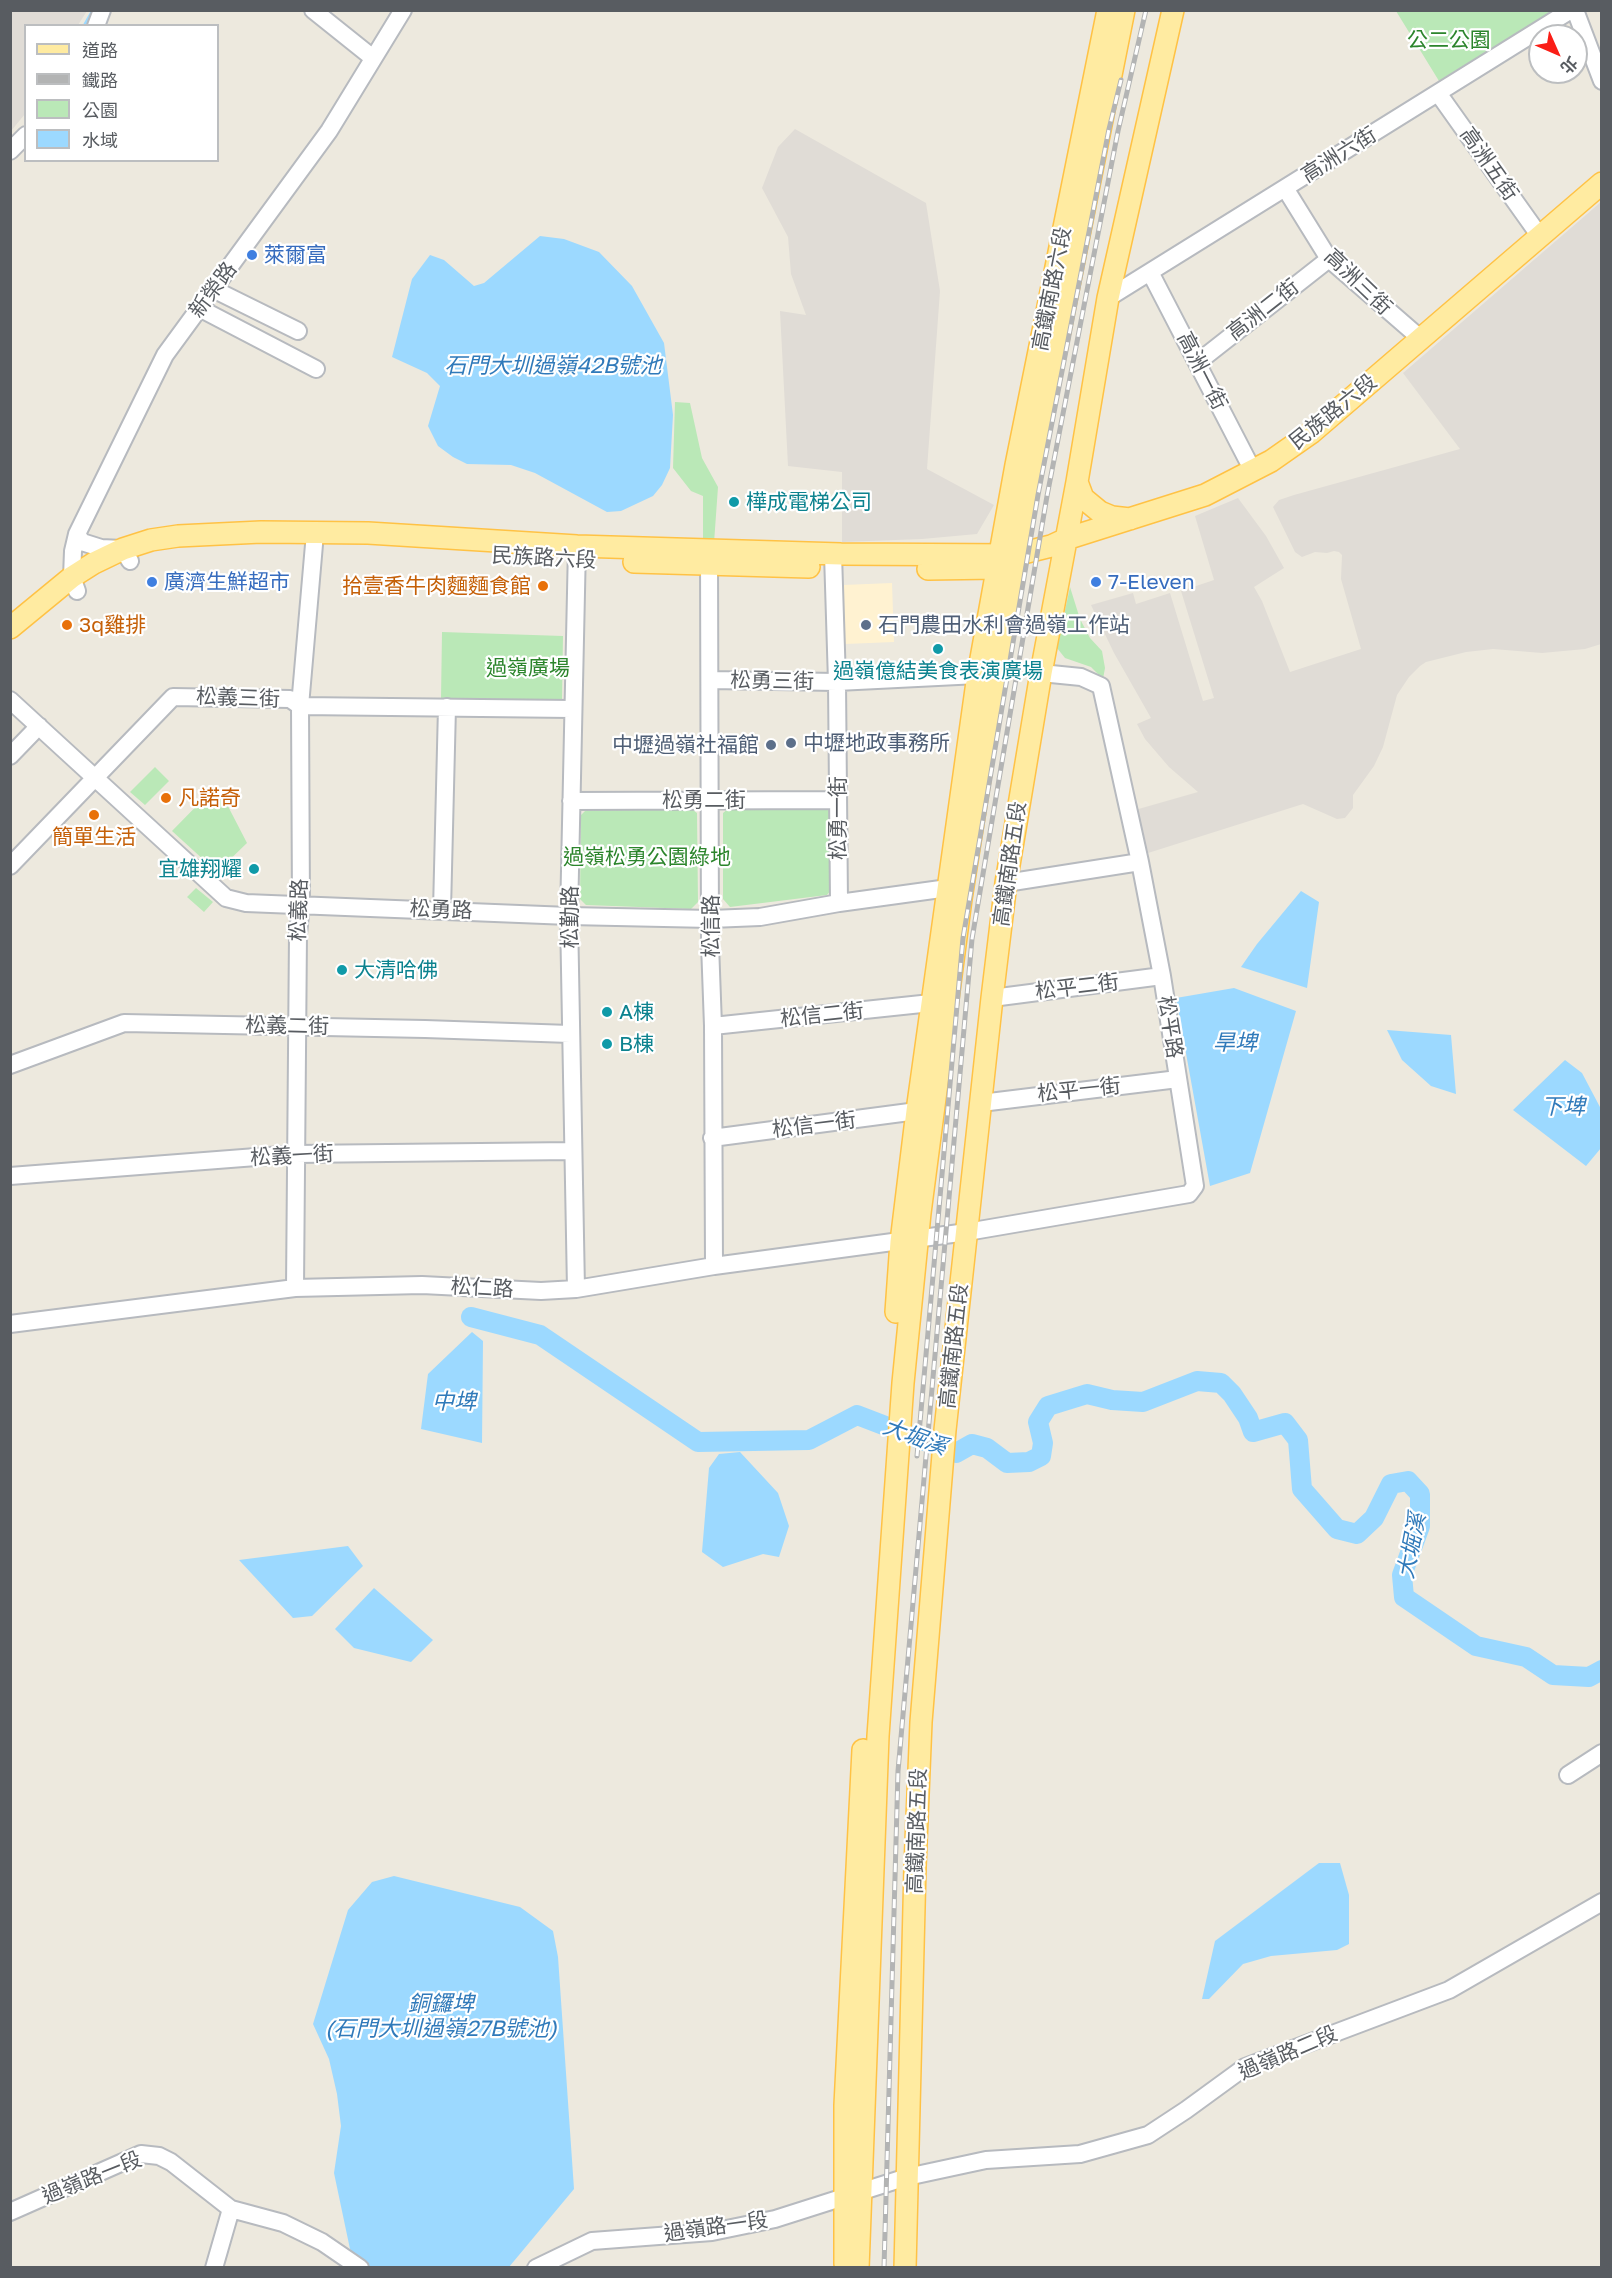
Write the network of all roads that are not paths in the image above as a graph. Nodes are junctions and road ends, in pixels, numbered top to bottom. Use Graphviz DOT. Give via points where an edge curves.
graph roads {
  1 [pos="313,10"];
  2 [pos="404,10"];
  3 [pos="1108,10"];
  4 [pos="1124,10"];
  5 [pos="1159,10"];
  6 [pos="1173,10"];
  7 [pos="1573,10"];
  8 [pos="374,58"];
  9 [pos="1602,81"];
  10 [pos="1438,93"];
  11 [pos="24,137"];
  12 [pos="10,151"];
  13 [pos="1602,183"];
  14 [pos="1285,188"];
  15 [pos="1539,235"];
  16 [pos="1329,259"];
  17 [pos="1150,272"];
  18 [pos="213,290"];
  19 [pos="1108,298"];
  20 [pos="199,308"];
  21 [pos="298,331"];
  22 [pos="1420,338"];
  23 [pos="1198,362"];
  24 [pos="316,369"];
  25 [pos="1253,471"];
  26 [pos="1077,482"];
  27 [pos="1134,519"];
  28 [pos="77,534"];
  29 [pos="315,539"];
  30 [pos="1058,543"];
  31 [pos="576,552"];
  32 [pos="127,555"];
  33 [pos="709,558"];
  34 [pos="1004,559"];
  35 [pos="833,561"];
  36 [pos="74,584"];
  37 [pos="10,628"];
  38 [pos="10,644"];
  39 [pos="1041,673"];
  40 [pos="978,675"];
  41 [pos="710,680"];
  42 [pos="837,682"];
  43 [pos="10,700"];
  44 [pos="300,706"];
  45 [pos="447,707"];
  46 [pos="572,709"];
  47 [pos="39,726"];
  48 [pos="10,756"];
  49 [pos="96,779"];
  50 [pos="711,799"];
  51 [pos="837,800"];
  52 [pos="571,801"];
  53 [pos="1140,862"];
  54 [pos="10,866"];
  55 [pos="1006,883"];
  56 [pos="948,888"];
  57 [pos="839,903"];
  58 [pos="301,905"];
  59 [pos="442,910"];
  60 [pos="569,916"];
  61 [pos="711,919"];
  62 [pos="1162,976"];
  63 [pos="992,998"];
  64 [pos="931,1003"];
  65 [pos="297,1026"];
  66 [pos="713,1026"];
  67 [pos="570,1034"];
  68 [pos="10,1065"];
  69 [pos="1178,1079"];
  70 [pos="981,1103"];
  71 [pos="917,1111"];
  72 [pos="712,1138"];
  73 [pos="573,1151"];
  74 [pos="296,1154"];
  75 [pos="10,1176"];
  76 [pos="960,1233"];
  77 [pos="910,1240"];
  78 [pos="714,1266"];
  79 [pos="295,1288"];
  80 [pos="576,1289"];
  81 [pos="10,1324"];
  82 [pos="912,1654"];
  83 [pos="868,1674"];
  84 [pos="921,1722"];
  85 [pos="878,1736"];
  86 [pos="1602,1753"];
  87 [pos="1568,1775"];
  88 [pos="1602,1902"];
  89 [pos="914,1915"];
  90 [pos="899,1978"];
  91 [pos="901,2178"];
  92 [pos="852,2195"];
  93 [pos="231,2208"];
  94 [pos="10,2212"];
  95 [pos="213,2268"];
  96 [pos="360,2268"];
  97 [pos="536,2268"];
  98 [pos="844,2268"];
  99 [pos="858,2268"];
  100 [pos="891,2268"];
  101 [pos="905,2268"];
  1 -- 8 [label="street"];
  2 -- 8 [label="street, 新榮路"];
  3 -- 34 [label="main road, 高鐵南路六段"];
  4 -- 34 [label="main road, 高鐵南路六段"];
  5 -- 30 [label="main road, 高鐵南路六段" via="1095,289"];
  6 -- 19 [label="main road"];
  7 -- 9 [label="street"];
  7 -- 10 [label="street, 高洲六街"];
  8 -- 18 [label="street, 新榮路" via="329,131"];
  10 -- 14 [label="street, 高洲六街"];
  10 -- 15 [label="street, 高洲五街"];
  11 -- 12 [label="street"];
  13 -- 15 [label="main road, 民族路六段"];
  14 -- 16 [label="street, 高洲三街"];
  14 -- 17 [label="street, 高洲六街"];
  15 -- 22 [label="main road, 民族路六段"];
  16 -- 22 [label="street, 高洲三街"];
  16 -- 23 [label="street, 高洲二街"];
  17 -- 19 [label="street, 高洲六街"];
  17 -- 23 [label="street, 高洲一街"];
  18 -- 20 [label="street, 新榮路"];
  18 -- 21 [label="street"];
  19 -- 26 [label="main road"];
  20 -- 24 [label="street"];
  20 -- 28 [label="street, 新榮路" via="165,355"];
  22 -- 25 [label="main road, 民族路六段" via="1311,433"];
  23 -- 25 [label="street, 高洲一街"];
  25 -- 27 [label="main road, 民族路六段" via="1205,495"];
  26 -- 27 [label="main road" via="1083,498 1100,512"];
  26 -- 30 [label="main road"];
  27 -- 30 [label="main road, 民族路六段"];
  28 -- 32 [label="street" via="82,542"];
  28 -- 36 [label="street, 新榮路" via="73,550"];
  29 -- 31 [label="main road, 民族路六段"];
  29 -- 32 [label="main road, 民族路六段"];
  29 -- 44 [label="street, 松義路"];
  30 -- 34 [label="main road, 民族路六段"];
  30 -- 39 [label="main road, 高鐵南路五段"];
  30 -- 76 [label="main road, 高鐵南路五段" via="992,892"];
  31 -- 33 [label="main road, 民族路六段"];
  31 -- 46 [label="street, 松勤路"];
  32 -- 36 [label="main road, 民族路六段" via="102,574"];
  33 -- 35 [label="main road, 民族路六段"];
  33 -- 41 [label="street, 松信路"];
  34 -- 35 [label="main road, 民族路六段"];
  34 -- 40 [label="main road, 高鐵南路五段"];
  34 -- 77 [label="main road, 高鐵南路五段" via="961,899"];
  35 -- 42 [label="street, 松勇一街"];
  36 -- 37 [label="main road"];
  36 -- 38 [label="main road"];
  39 -- 53 [label="street, 松平路" via="1081,677 1101,686"];
  39 -- 55 [label="main road, 高鐵南路五段"];
  40 -- 42 [label="street, 松勇三街"];
  40 -- 56 [label="main road, 高鐵南路五段"];
  41 -- 42 [label="street, 松勇三街"];
  41 -- 50 [label="street, 松信路"];
  42 -- 51 [label="street, 松勇一街"];
  43 -- 47 [label="street, 松勇路"];
  44 -- 45 [label="street, 松義三街"];
  44 -- 49 [label="street, 松義三街" via="290,699 173,696"];
  44 -- 58 [label="street, 松義路"];
  45 -- 46 [label="street, 松義三街"];
  45 -- 59 [label="street"];
  46 -- 52 [label="street, 松勤路"];
  47 -- 48 [label="street"];
  47 -- 49 [label="street, 松勇路"];
  49 -- 54 [label="street, 松義三街"];
  49 -- 58 [label="street, 松勇路" via="226,898 246,903"];
  50 -- 51 [label="street, 松勇二街"];
  50 -- 52 [label="street, 松勇二街"];
  50 -- 61 [label="street, 松信路"];
  51 -- 57 [label="street, 松勇一街"];
  52 -- 60 [label="street, 松勤路"];
  53 -- 55 [label="street"];
  53 -- 62 [label="street, 松平路"];
  55 -- 63 [label="main road, 高鐵南路五段"];
  56 -- 57 [label="street, 松勇路"];
  56 -- 64 [label="main road, 高鐵南路五段"];
  57 -- 61 [label="street, 松勇路" via="760,917"];
  58 -- 59 [label="street, 松勇路"];
  58 -- 65 [label="street, 松義路"];
  59 -- 60 [label="street, 松勇路"];
  60 -- 61 [label="street, 松勇路"];
  60 -- 67 [label="street, 松勤路"];
  61 -- 66 [label="street, 松信路"];
  62 -- 63 [label="street, 松平二街"];
  62 -- 69 [label="street, 松平路"];
  63 -- 70 [label="main road, 高鐵南路五段"];
  64 -- 66 [label="street, 松信二街"];
  64 -- 71 [label="main road, 高鐵南路五段"];
  65 -- 67 [label="street, 松義二街"];
  65 -- 68 [label="street, 松義二街" via="124,1023"];
  65 -- 74 [label="street, 松義路"];
  66 -- 72 [label="street, 松信路"];
  67 -- 73 [label="street, 松勤路"];
  69 -- 70 [label="street, 松平一街"];
  69 -- 76 [label="street, 松平路" via="1195,1186 1189,1194"];
  70 -- 76 [label="main road, 高鐵南路五段"];
  71 -- 72 [label="street, 松信一街"];
  71 -- 77 [label="main road, 高鐵南路五段"];
  72 -- 78 [label="street, 松信路"];
  73 -- 74 [label="street, 松義一街"];
  73 -- 80 [label="street, 松勤路"];
  74 -- 75 [label="street, 松義一街"];
  74 -- 79 [label="street, 松義路"];
  76 -- 77 [label="street, 松仁路"];
  76 -- 82 [label="main road, 高鐵南路五段"];
  76 -- 84 [label="main road, 高鐵南路五段"];
  77 -- 78 [label="street, 松仁路"];
  77 -- 83 [label="main road, 高鐵南路五段"];
  77 -- 85 [label="main road, 高鐵南路五段"];
  78 -- 80 [label="street, 松仁路"];
  79 -- 80 [label="street, 松仁路" via="422,1285"];
  79 -- 81 [label="street, 松仁路"];
  82 -- 84 [label="main road"];
  82 -- 90 [label="main road, 高鐵南路五段"];
  83 -- 85 [label="main road"];
  83 -- 92 [label="main road, 高鐵南路五段" via="845,2105"];
  84 -- 89 [label="main road, 高鐵南路五段"];
  85 -- 92 [label="main road, 高鐵南路五段"];
  86 -- 87 [label="street"];
  88 -- 91 [label="street, 過嶺路二段" via="1449,1990 1245,2067 1148,2134 1080,2154 986,2160"];
  89 -- 90 [label="main road"];
  89 -- 91 [label="main road, 高鐵南路五段"];
  90 -- 91 [label="main road, 高鐵南路五段"];
  91 -- 92 [label="street, 過嶺路一段"];
  91 -- 100 [label="main road, 高鐵南路五段"];
  91 -- 101 [label="main road, 高鐵南路五段"];
  92 -- 97 [label="street, 過嶺路一段" via="775,2219 712,2232 592,2241"];
  92 -- 98 [label="main road, 高鐵南路五段"];
  92 -- 99 [label="main road, 高鐵南路五段"];
  93 -- 94 [label="street, 過嶺路一段" via="171,2162 141,2154"];
  93 -- 95 [label="street"];
  93 -- 96 [label="street, 過嶺路一段" via="283,2223 322,2242"];
}
